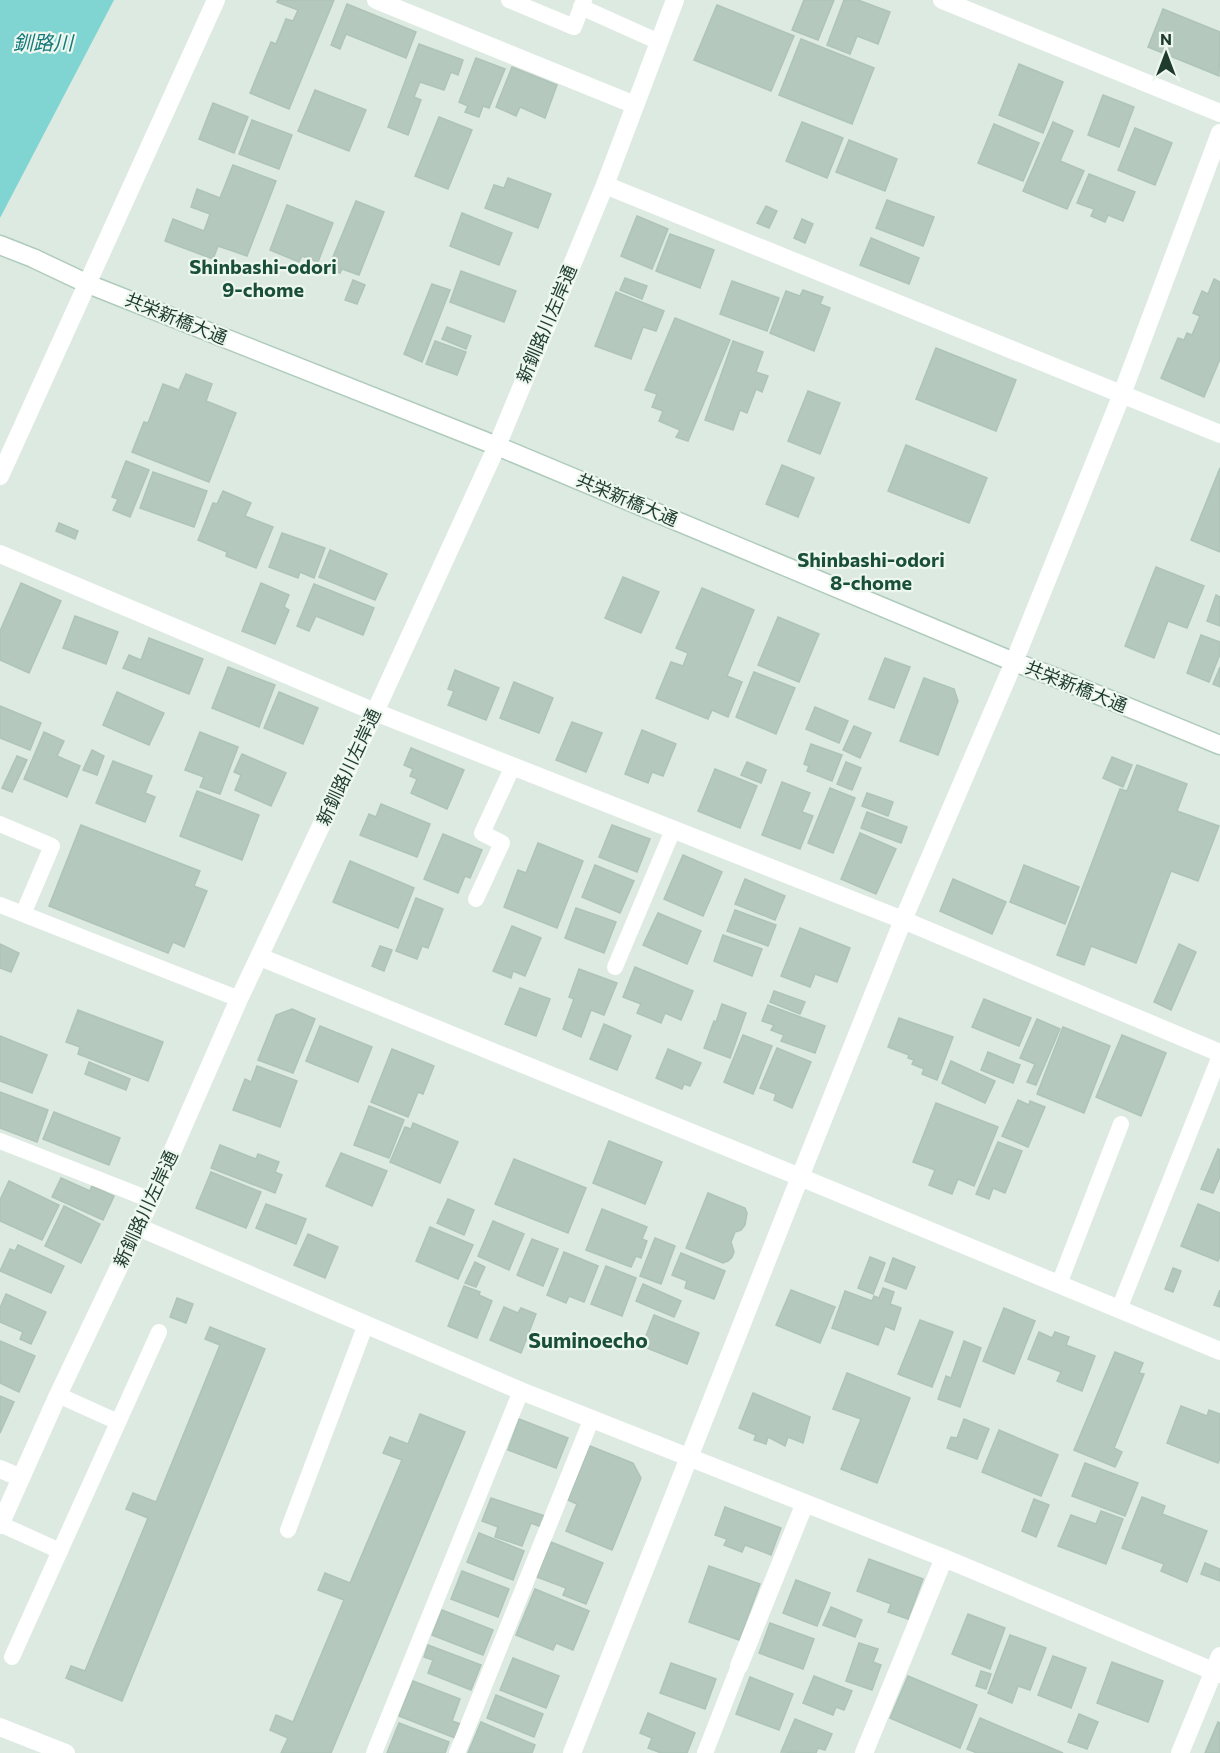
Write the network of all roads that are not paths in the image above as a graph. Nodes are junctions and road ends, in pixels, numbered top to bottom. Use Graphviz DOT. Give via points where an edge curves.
graph roads {
  1 [pos="216,0"];
  2 [pos="376,0"];
  3 [pos="509,0"];
  4 [pos="675,0"];
  5 [pos="942,0"];
  6 [pos="583,4"];
  7 [pos="659,42"];
  8 [pos="635,105"];
  9 [pos="1220,113"];
  10 [pos="1220,133"];
  11 [pos="605,185"];
  12 [pos="0,244"];
  13 [pos="88,284"];
  14 [pos="1122,394"];
  15 [pos="1220,434"];
  16 [pos="496,446"];
  17 [pos="0,476"];
  18 [pos="0,554"];
  19 [pos="1014,662"];
  20 [pos="375,712"];
  21 [pos="1220,745"];
  22 [pos="513,766"];
  23 [pos="0,824"];
  24 [pos="673,830"];
  25 [pos="476,899"];
  26 [pos="0,905"];
  27 [pos="23,914"];
  28 [pos="903,920"];
  29 [pos="260,957"];
  30 [pos="615,967"];
  31 [pos="239,999"];
  32 [pos="1220,1054"];
  33 [pos="1121,1125"];
  34 [pos="0,1141"];
  35 [pos="800,1177"];
  36 [pos="151,1200"];
  37 [pos="138,1227"];
  38 [pos="1059,1284"];
  39 [pos="1119,1309"];
  40 [pos="366,1324"];
  41 [pos="159,1332"];
  42 [pos="1220,1351"];
  43 [pos="521,1391"];
  44 [pos="58,1395"];
  45 [pos="592,1418"];
  46 [pos="118,1422"];
  47 [pos="690,1458"];
  48 [pos="0,1469"];
  49 [pos="21,1479"];
  50 [pos="805,1503"];
  51 [pos="0,1524"];
  52 [pos="288,1530"];
  53 [pos="60,1551"];
  54 [pos="944,1558"];
  55 [pos="12,1657"];
  56 [pos="739,1666"];
  57 [pos="1218,1667"];
  58 [pos="0,1726"];
  59 [pos="66,1753"];
  60 [pos="374,1753"];
  61 [pos="457,1753"];
  62 [pos="572,1753"];
  63 [pos="705,1753"];
  64 [pos="864,1753"];
  65 [pos="1180,1753"];
  1 -- 13 [label="street"];
  2 -- 8 [label="street"];
  3 -- 6 [label="lane" via="574,27"];
  4 -- 7 [label="street, 新釧路川左岸通"];
  5 -- 9 [label="street"];
  6 -- 7 [label="lane"];
  7 -- 8 [label="street, 新釧路川左岸通"];
  8 -- 11 [label="street, 新釧路川左岸通"];
  10 -- 14 [label="street"];
  11 -- 14 [label="street"];
  11 -- 16 [label="street, 新釧路川左岸通"];
  12 -- 13 [label="street, 共栄新橋大通"];
  13 -- 16 [label="street, 共栄新橋大通"];
  13 -- 17 [label="street"];
  14 -- 15 [label="street"];
  14 -- 19 [label="street"];
  16 -- 19 [label="street, 共栄新橋大通"];
  16 -- 20 [label="street, 新釧路川左岸通"];
  18 -- 20 [label="street"];
  19 -- 21 [label="street, 共栄新橋大通"];
  19 -- 28 [label="street"];
  20 -- 22 [label="street"];
  20 -- 29 [label="street, 新釧路川左岸通"];
  22 -- 24 [label="street"];
  22 -- 25 [label="lane" via="482,833 502,843"];
  23 -- 27 [label="lane" via="52,846"];
  24 -- 28 [label="street"];
  24 -- 30 [label="lane"];
  26 -- 27 [label="lane"];
  27 -- 31 [label="lane"];
  28 -- 32 [label="street"];
  28 -- 35 [label="street"];
  29 -- 31 [label="street, 新釧路川左岸通"];
  29 -- 35 [label="street"];
  31 -- 36 [label="street, 新釧路川左岸通"];
  32 -- 39 [label="lane"];
  33 -- 38 [label="lane"];
  34 -- 36 [label="lane"];
  35 -- 38 [label="street"];
  35 -- 47 [label="street"];
  36 -- 37 [label="street, 新釧路川左岸通"];
  37 -- 40 [label="street"];
  37 -- 44 [label="street, 新釧路川左岸通"];
  38 -- 39 [label="street"];
  39 -- 42 [label="street"];
  40 -- 43 [label="street"];
  40 -- 52 [label="lane"];
  41 -- 46 [label="lane"];
  43 -- 45 [label="street"];
  43 -- 60 [label="lane"];
  44 -- 46 [label="lane"];
  44 -- 49 [label="street, 新釧路川左岸通"];
  45 -- 47 [label="street"];
  45 -- 61 [label="lane"];
  46 -- 53 [label="lane"];
  47 -- 50 [label="street"];
  47 -- 62 [label="street"];
  48 -- 49 [label="street"];
  49 -- 51 [label="street, 新釧路川左岸通"];
  50 -- 54 [label="street"];
  50 -- 56 [label="street"];
  51 -- 53 [label="lane"];
  53 -- 55 [label="lane"];
  54 -- 57 [label="street"];
  54 -- 64 [label="street"];
  56 -- 63 [label="lane"];
  57 -- 65 [label="street"];
  58 -- 59 [label="street"];
}
